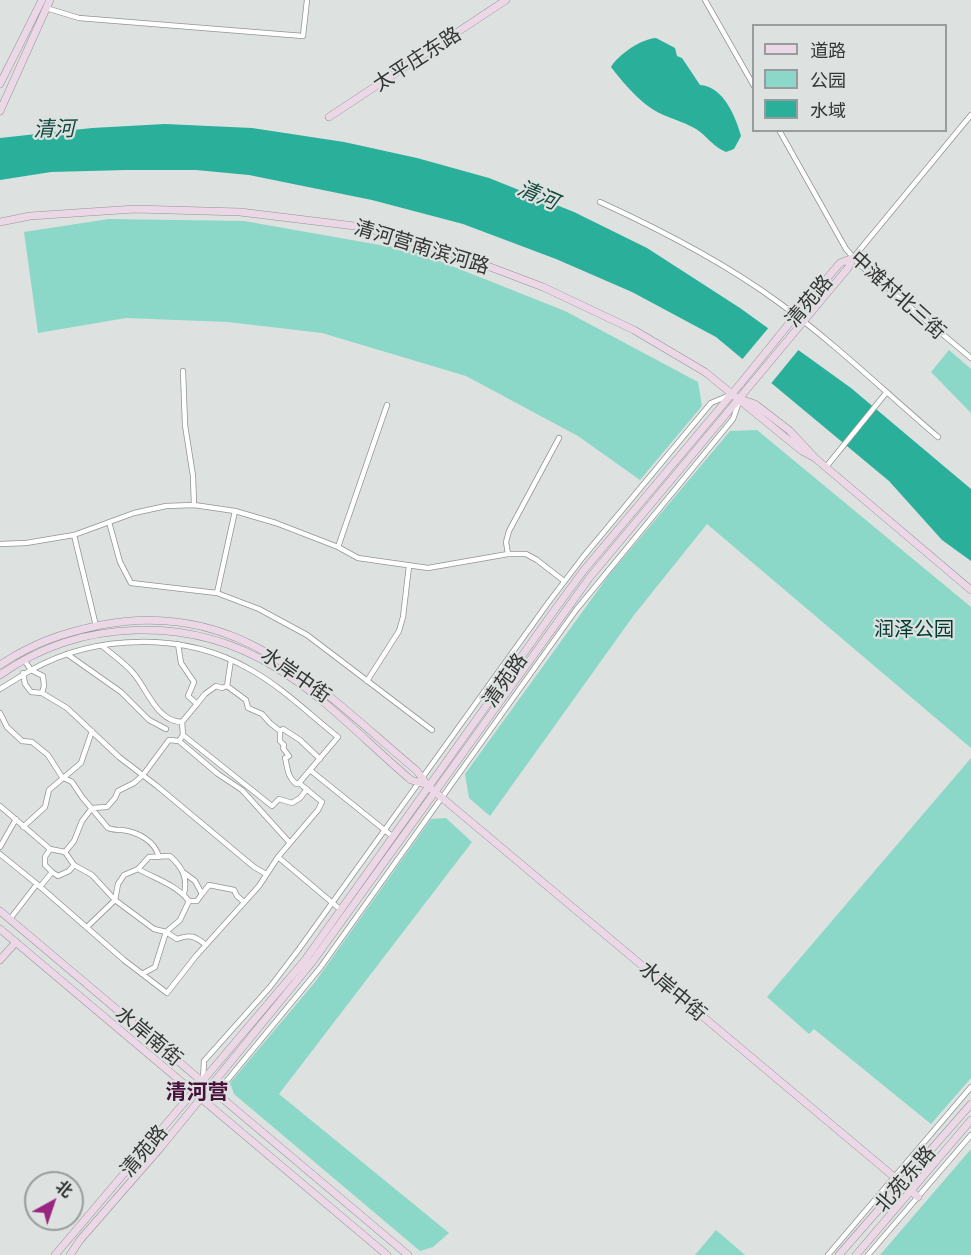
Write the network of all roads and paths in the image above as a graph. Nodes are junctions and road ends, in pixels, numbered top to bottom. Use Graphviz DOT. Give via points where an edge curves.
graph roads {
  1 [pos="42,0"];
  2 [pos="50,0"];
  3 [pos="307,0"];
  4 [pos="506,0"];
  5 [pos="705,0"];
  6 [pos="46,8"];
  7 [pos="0,84"];
  8 [pos="752,84"];
  9 [pos="0,111"];
  10 [pos="971,115"];
  11 [pos="329,117"];
  12 [pos="780,132"];
  13 [pos="600,202"];
  14 [pos="0,222"];
  15 [pos="853,258"];
  16 [pos="804,321"];
  17 [pos="971,358"];
  18 [pos="183,371"];
  19 [pos="732,393"];
  20 [pos="886,393"];
  21 [pos="740,399"];
  22 [pos="387,405"];
  23 [pos="938,437"];
  24 [pos="559,438"];
  25 [pos="826,467"];
  26 [pos="194,505"];
  27 [pos="235,512"];
  28 [pos="110,522"];
  29 [pos="74,535"];
  30 [pos="0,544"];
  31 [pos="338,547"];
  32 [pos="508,554"];
  33 [pos="409,566"];
  34 [pos="564,581"];
  35 [pos="971,590"];
  36 [pos="217,593"];
  37 [pos="96,626"];
  38 [pos="178,644"];
  39 [pos="102,646"];
  40 [pos="67,654"];
  41 [pos="24,660"];
  42 [pos="231,660"];
  43 [pos="0,665"];
  44 [pos="32,670"];
  45 [pos="24,673"];
  46 [pos="0,675"];
  47 [pos="367,681"];
  48 [pos="227,686"];
  49 [pos="0,689"];
  50 [pos="42,693"];
  51 [pos="197,704"];
  52 [pos="0,713"];
  53 [pos="175,722"];
  54 [pos="182,722"];
  55 [pos="166,729"];
  56 [pos="432,730"];
  57 [pos="92,731"];
  58 [pos="280,731"];
  59 [pos="183,735"];
  60 [pos="169,740"];
  61 [pos="179,741"];
  62 [pos="320,759"];
  63 [pos="310,770"];
  64 [pos="143,775"];
  65 [pos="62,777"];
  66 [pos="421,780"];
  67 [pos="299,783"];
  68 [pos="428,786"];
  69 [pos="307,789"];
  70 [pos="439,794"];
  71 [pos="0,806"];
  72 [pos="92,808"];
  73 [pos="16,819"];
  74 [pos="23,827"];
  75 [pos="384,831"];
  76 [pos="392,837"];
  77 [pos="290,843"];
  78 [pos="0,847"];
  79 [pos="50,849"];
  80 [pos="65,852"];
  81 [pos="0,854"];
  82 [pos="159,857"];
  83 [pos="278,857"];
  84 [pos="74,865"];
  85 [pos="138,869"];
  86 [pos="52,872"];
  87 [pos="183,872"];
  88 [pos="266,874"];
  89 [pos="38,885"];
  90 [pos="184,894"];
  91 [pos="202,894"];
  92 [pos="115,900"];
  93 [pos="189,900"];
  94 [pos="244,902"];
  95 [pos="333,903"];
  96 [pos="341,910"];
  97 [pos="0,911"];
  98 [pos="10,919"];
  99 [pos="87,927"];
  100 [pos="0,929"];
  101 [pos="166,932"];
  102 [pos="16,942"];
  103 [pos="206,945"];
  104 [pos="0,960"];
  105 [pos="142,974"];
  106 [pos="203,1081"];
  107 [pos="971,1087"];
  108 [pos="210,1088"];
  109 [pos="194,1091"];
  110 [pos="202,1098"];
  111 [pos="971,1104"];
  112 [pos="971,1120"];
  113 [pos="971,1134"];
  114 [pos="894,1177"];
  115 [pos="900,1183"];
  116 [pos="910,1191"];
  117 [pos="918,1197"];
  118 [pos="55,1255"];
  119 [pos="70,1255"];
  120 [pos="387,1255"];
  121 [pos="408,1255"];
  122 [pos="828,1255"];
  123 [pos="839,1255"];
  124 [pos="856,1255"];
  125 [pos="868,1255"];
  1 -- 7 [label="street"];
  2 -- 6 [label="street"];
  3 -- 6 [label="street" via="303,36 79,18"];
  4 -- 11 [label="street, 太平庄东路"];
  5 -- 8 [label="street"];
  6 -- 9 [label="street"];
  10 -- 15 [label="street"];
  12 -- 15 [label="street, 中滩村北三街"];
  13 -- 16 [label="street" via="741,276"];
  14 -- 19 [label="street, 清河营南滨河路" via="30,216 135,209 240,212 363,227 461,256 543,287 634,330 705,372"];
  15 -- 16 [label="street, 清苑路"];
  15 -- 17 [label="street, 中滩村北三街"];
  15 -- 19 [label="street, 清苑路, bridge" via="840,263"];
  16 -- 20 [label="street"];
  16 -- 21 [label="street, 清苑路"];
  18 -- 26 [label="street"];
  19 -- 21 [label="street, 清河营南滨河路"];
  19 -- 34 [label="street" via="711,403"];
  19 -- 68 [label="street, 清苑路" via="584,570"];
  20 -- 23 [label="street"];
  20 -- 25 [label="street"];
  21 -- 25 [label="street"];
  21 -- 70 [label="street, 清苑路" via="590,577"];
  22 -- 31 [label="street"];
  24 -- 32 [label="street" via="510,531 506,542"];
  25 -- 35 [label="street"];
  26 -- 27 [label="street"];
  26 -- 28 [label="street" via="166,506"];
  27 -- 31 [label="street"];
  27 -- 36 [label="street"];
  28 -- 29 [label="street"];
  28 -- 36 [label="street" via="120,562 131,584"];
  29 -- 30 [label="street"];
  29 -- 37 [label="street"];
  31 -- 33 [label="street" via="358,558"];
  32 -- 33 [label="street" via="428,568"];
  32 -- 34 [label="street" via="526,554"];
  33 -- 47 [label="street" via="399,631"];
  34 -- 66 [label="street"];
  36 -- 47 [label="street" via="259,609 307,635"];
  37 -- 43 [label="street, 水岸中街" via="48,638"];
  37 -- 66 [label="street, 水岸中街" via="127,620 173,622 210,628 251,644 296,670 417,771"];
  38 -- 39 [label="street" via="133,642"];
  38 -- 42 [label="street"];
  38 -- 51 [label="street" via="181,663 194,682 188,696"];
  39 -- 40 [label="street"];
  39 -- 53 [label="street" via="136,676 165,717"];
  40 -- 44 [label="street"];
  40 -- 55 [label="street" via="121,692 149,720"];
  41 -- 44 [label="street"];
  41 -- 46 [label="street, 水岸中街"];
  41 -- 66 [label="street, 水岸中街" via="73,640 129,629 168,630 228,644 292,678 411,780"];
  42 -- 48 [label="street"];
  42 -- 62 [label="street" via="284,691 338,737"];
  44 -- 45 [label="street"];
  44 -- 50 [label="street" via="43,676"];
  45 -- 49 [label="street"];
  45 -- 50 [label="street" via="31,692"];
  47 -- 56 [label="street"];
  48 -- 51 [label="street" via="216,686"];
  48 -- 58 [label="street" via="246,700 248,708 262,714"];
  50 -- 57 [label="street" via="67,708"];
  51 -- 54 [label="street"];
  52 -- 65 [label="street" via="7,727 22,741 32,742 48,755"];
  53 -- 54 [label="street"];
  53 -- 55 [label="street"];
  54 -- 59 [label="street"];
  55 -- 60 [label="street"];
  57 -- 64 [label="street"];
  57 -- 65 [label="street" via="81,763"];
  58 -- 62 [label="street" via="283,729 300,740"];
  58 -- 67 [label="street" via="280,741 289,756 285,758 287,773"];
  59 -- 61 [label="street"];
  59 -- 69 [label="street" via="272,806 279,799 292,803"];
  60 -- 61 [label="street"];
  60 -- 64 [label="street"];
  61 -- 77 [label="street" via="242,790"];
  62 -- 63 [label="street"];
  63 -- 67 [label="street"];
  63 -- 75 [label="street"];
  64 -- 72 [label="street" via="118,791 107,807"];
  64 -- 88 [label="street"];
  65 -- 72 [label="street" via="72,782"];
  65 -- 74 [label="street" via="49,790 45,807"];
  66 -- 68 [label="street, 水岸中街"];
  66 -- 75 [label="street"];
  67 -- 69 [label="street"];
  68 -- 70 [label="street, 水岸中街"];
  68 -- 76 [label="street, 清苑路"];
  69 -- 77 [label="street" via="321,802"];
  70 -- 108 [label="street, 清苑路" via="314,961"];
  70 -- 114 [label="street, 水岸中街"];
  71 -- 73 [label="street"];
  72 -- 80 [label="street"];
  72 -- 82 [label="street" via="108,828 147,839"];
  73 -- 74 [label="street"];
  73 -- 78 [label="street"];
  74 -- 79 [label="street"];
  75 -- 76 [label="street"];
  75 -- 95 [label="street"];
  76 -- 96 [label="street, 清苑路"];
  77 -- 83 [label="street"];
  79 -- 80 [label="street"];
  79 -- 86 [label="street" via="45,865"];
  80 -- 84 [label="street"];
  81 -- 89 [label="street"];
  82 -- 85 [label="street" via="149,857"];
  82 -- 87 [label="street" via="170,856"];
  83 -- 88 [label="street"];
  83 -- 95 [label="street"];
  84 -- 86 [label="street" via="58,876"];
  84 -- 92 [label="street" via="92,875"];
  85 -- 90 [label="street"];
  85 -- 92 [label="street" via="124,875"];
  86 -- 89 [label="street"];
  87 -- 90 [label="street"];
  87 -- 91 [label="street" via="195,881"];
  88 -- 94 [label="street"];
  89 -- 98 [label="street"];
  89 -- 99 [label="street"];
  90 -- 93 [label="street"];
  91 -- 93 [label="street" via="197,900"];
  91 -- 94 [label="street" via="209,885 234,890"];
  92 -- 99 [label="street"];
  92 -- 101 [label="street" via="154,929"];
  93 -- 101 [label="street" via="180,920"];
  94 -- 103 [label="street"];
  95 -- 96 [label="street"];
  95 -- 106 [label="street" via="270,987 204,1061"];
  96 -- 106 [label="street, 清苑路" via="305,960"];
  97 -- 98 [label="street, 水岸南街"];
  98 -- 106 [label="street, 水岸南街"];
  99 -- 105 [label="street"];
  100 -- 102 [label="street, 水岸南街"];
  101 -- 103 [label="street" via="177,939 196,937"];
  101 -- 105 [label="street" via="155,967"];
  102 -- 104 [label="street"];
  102 -- 109 [label="street, 水岸南街"];
  103 -- 105 [label="street" via="167,993"];
  106 -- 108 [label="street, 水岸南街"];
  106 -- 109 [label="street, 清苑路"];
  107 -- 114 [label="street"];
  108 -- 110 [label="street, 清苑路"];
  108 -- 121 [label="street, 水岸南街"];
  109 -- 110 [label="street, 水岸南街"];
  109 -- 118 [label="street, 清苑路"];
  110 -- 119 [label="street, 清苑路"];
  110 -- 120 [label="street, 水岸南街"];
  111 -- 115 [label="street, 北苑东路"];
  112 -- 116 [label="street, 北苑东路"];
  113 -- 117 [label="street"];
  114 -- 115 [label="street, 水岸中街"];
  114 -- 122 [label="street"];
  115 -- 116 [label="street, 水岸中街"];
  115 -- 123 [label="street, 北苑东路"];
  116 -- 117 [label="street, 水岸中街"];
  116 -- 124 [label="street, 北苑东路"];
  117 -- 125 [label="street"];
}
